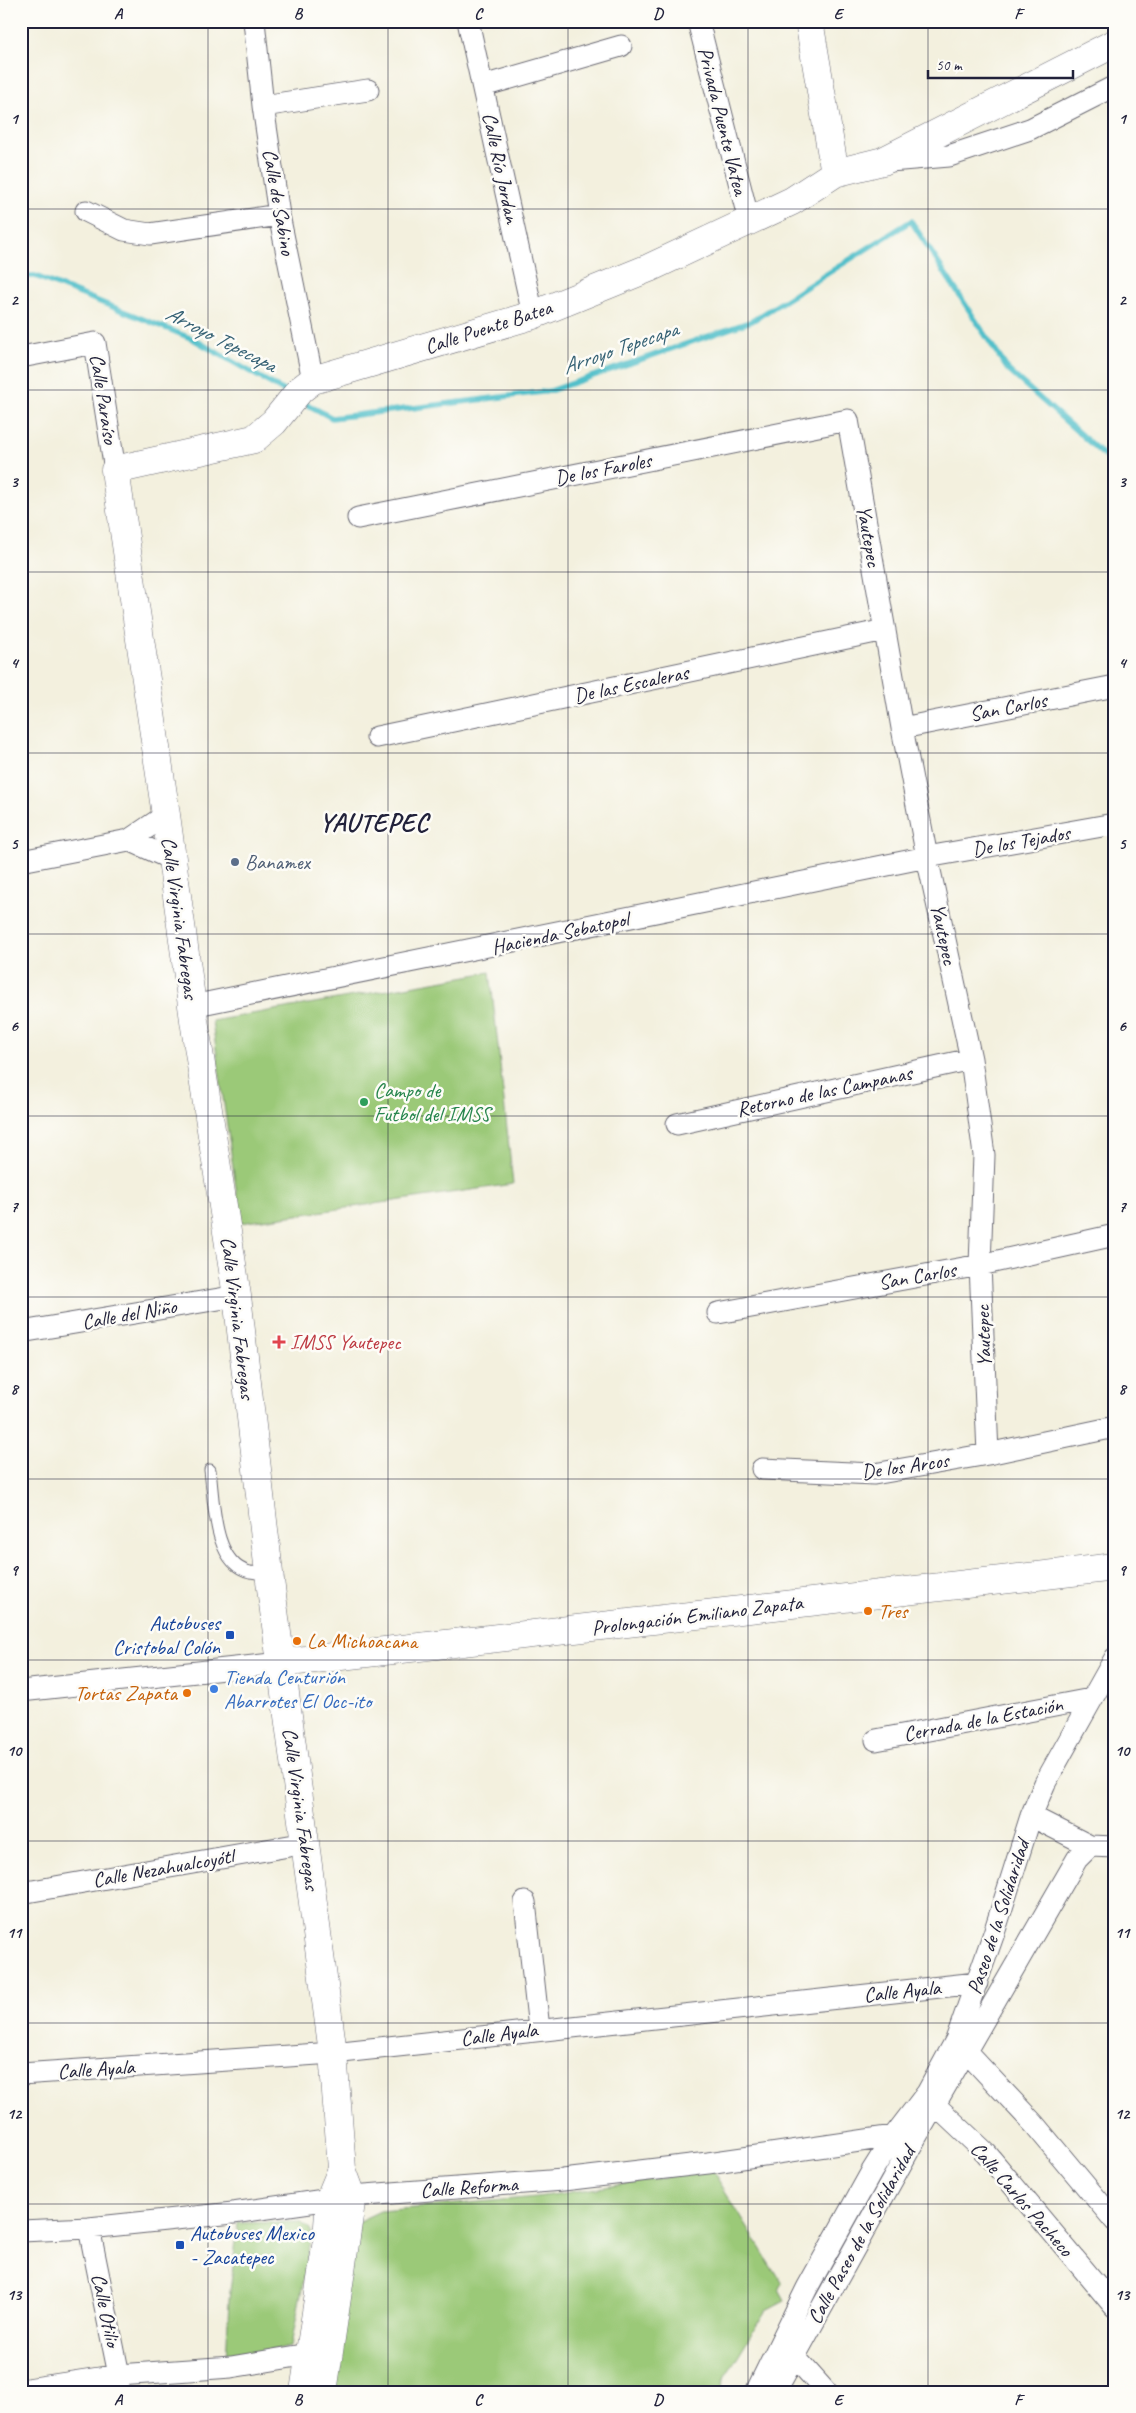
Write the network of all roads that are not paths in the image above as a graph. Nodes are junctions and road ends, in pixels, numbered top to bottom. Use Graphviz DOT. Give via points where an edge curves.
graph roads {
  1 [pos="254,21"];
  2 [pos="468,21"];
  3 [pos="698,21"];
  4 [pos="809,21"];
  5 [pos="1115,43"];
  6 [pos="621,46"];
  7 [pos="483,86"];
  8 [pos="1115,86"];
  9 [pos="368,90"];
  10 [pos="262,106"];
  11 [pos="883,161"];
  12 [pos="835,173"];
  13 [pos="86,211"];
  14 [pos="279,215"];
  15 [pos="749,221"];
  16 [pos="533,315"];
  17 [pos="21,357"];
  18 [pos="306,385"];
  19 [pos="848,420"];
  20 [pos="115,470"];
  21 [pos="358,518"];
  22 [pos="886,630"];
  23 [pos="1115,686"];
  24 [pos="902,728"];
  25 [pos="377,738"];
  26 [pos="166,815"];
  27 [pos="1115,827"];
  28 [pos="129,840"];
  29 [pos="927,857"];
  30 [pos="171,859"];
  31 [pos="21,861"];
  32 [pos="192,1006"];
  33 [pos="971,1059"];
  34 [pos="678,1124"];
  35 [pos="1115,1235"];
  36 [pos="980,1265"];
  37 [pos="237,1296"];
  38 [pos="718,1313"];
  39 [pos="21,1332"];
  40 [pos="1115,1427"];
  41 [pos="988,1454"];
  42 [pos="762,1468"];
  43 [pos="210,1470"];
  44 [pos="1115,1567"];
  45 [pos="269,1573"];
  46 [pos="1115,1658"];
  47 [pos="280,1663"];
  48 [pos="21,1691"];
  49 [pos="1091,1699"];
  50 [pos="876,1740"];
  51 [pos="1031,1816"];
  52 [pos="306,1843"];
  53 [pos="1090,1846"];
  54 [pos="1115,1847"];
  55 [pos="21,1893"];
  56 [pos="525,1902"];
  57 [pos="977,1983"];
  58 [pos="539,2029"];
  59 [pos="961,2047"];
  60 [pos="333,2053"];
  61 [pos="21,2074"];
  62 [pos="950,2079"];
  63 [pos="931,2099"];
  64 [pos="905,2137"];
  65 [pos="341,2197"];
  66 [pos="1115,2221"];
  67 [pos="88,2228"];
  68 [pos="21,2231"];
  69 [pos="1115,2307"];
  70 [pos="788,2348"];
  71 [pos="309,2354"];
  72 [pos="119,2384"];
  73 [pos="769,2389"];
  74 [pos="21,2390"];
  75 [pos="304,2392"];
  76 [pos="323,2392"];
  77 [pos="826,2392"];
  1 -- 10 [label="street, Calle de Sabino"];
  2 -- 7 [label="street, Calle Río Jordan"];
  3 -- 15 [label="street, Privada Puente Vatea"];
  4 -- 12 [label="main road"];
  5 -- 11 [label="main road, Calle Puente Batea"];
  6 -- 7 [label="street"];
  7 -- 16 [label="street, Calle Río Jordan"];
  8 -- 11 [label="street" via="1030,129 948,156"];
  9 -- 10 [label="street"];
  10 -- 14 [label="street, Calle de Sabino"];
  11 -- 12 [label="main road, Calle Puente Batea"];
  12 -- 15 [label="main road, Calle Puente Batea" via="792,201"];
  13 -- 14 [label="street" via="124,230 150,234"];
  14 -- 18 [label="street, Calle de Sabino"];
  15 -- 16 [label="main road, Calle Puente Batea" via="649,268"];
  16 -- 18 [label="main road, Calle Puente Batea"];
  17 -- 20 [label="street, Calle Paraíso" via="95,343"];
  18 -- 20 [label="main road" via="274,422 254,439"];
  19 -- 21 [label="street, De los Faroles"];
  19 -- 22 [label="street, Yautepec"];
  20 -- 26 [label="main road, Calle Virginia Fabregas"];
  22 -- 24 [label="street, Yautepec"];
  22 -- 25 [label="street, De las Escaleras"];
  23 -- 24 [label="street, San Carlos"];
  24 -- 29 [label="street, Yautepec"];
  26 -- 28 [label="street"];
  26 -- 30 [label="main road, Calle Virginia Fabregas"];
  27 -- 29 [label="street, De los Tejados" via="1108,825"];
  28 -- 30 [label="street"];
  28 -- 31 [label="street"];
  29 -- 32 [label="street, Hacienda Sebatopol"];
  29 -- 33 [label="street, Yautepec"];
  30 -- 32 [label="main road, Calle Virginia Fabregas"];
  32 -- 37 [label="main road, Calle Virginia Fabregas"];
  33 -- 34 [label="street, Retorno de las Campanas"];
  33 -- 36 [label="street, Yautepec" via="984,1155"];
  35 -- 36 [label="street, San Carlos"];
  36 -- 38 [label="street, San Carlos"];
  36 -- 41 [label="street, Yautepec"];
  37 -- 39 [label="street, Calle del Niño"];
  37 -- 45 [label="main road, Calle Virginia Fabregas"];
  40 -- 41 [label="street, De los Arcos"];
  41 -- 42 [label="street, De los Arcos" via="874,1474"];
  43 -- 45 [label="lane" via="219,1541 233,1563 248,1572"];
  44 -- 47 [label="main road, Prolongación Emiliano Zapata"];
  45 -- 47 [label="main road, Calle Virginia Fabregas"];
  46 -- 49 [label="street, Paseo de la Solidaridad"];
  47 -- 48 [label="street"];
  47 -- 52 [label="main road, Calle Virginia Fabregas"];
  49 -- 50 [label="street, Cerrada de la Estación"];
  49 -- 51 [label="street, Paseo de la Solidaridad" via="1045,1783"];
  51 -- 53 [label="street"];
  51 -- 57 [label="street, Paseo de la Solidaridad"];
  52 -- 55 [label="street, Calle Nezahualcoyótl"];
  52 -- 60 [label="main road, Calle Virginia Fabregas"];
  53 -- 54 [label="street"];
  53 -- 59 [label="street, Paseo de la Solidaridad" via="1077,1859"];
  56 -- 58 [label="street"];
  57 -- 58 [label="street, Calle Ayala"];
  57 -- 59 [label="street, Paseo de la Solidaridad"];
  58 -- 60 [label="street, Calle Ayala"];
  59 -- 62 [label="street, Paseo de la Solidaridad"];
  59 -- 63 [label="street, Paseo de la Solidaridad"];
  59 -- 66 [label="street" via="1034,2124"];
  60 -- 61 [label="street, Calle Ayala"];
  60 -- 65 [label="main road, Calle Virginia Fabregas" via="342,2169"];
  62 -- 63 [label="street, Calle Paseo de la Solidaridad"];
  63 -- 64 [label="street, Calle Paseo de la Solidaridad"];
  63 -- 69 [label="street, Calle Carlos Pacheco" via="986,2154"];
  64 -- 65 [label="street, Calle Reforma" via="563,2180"];
  64 -- 70 [label="street, Calle Paseo de la Solidaridad"];
  64 -- 70 [label="street, Calle Paseo de la Solidaridad" via="872,2171 807,2288"];
  65 -- 67 [label="street, Calle Reforma" via="233,2213"];
  65 -- 71 [label="main road" via="327,2240"];
  65 -- 76 [label="main road"];
  67 -- 68 [label="street, Calle Reforma"];
  67 -- 72 [label="street, Calle Otilio"];
  70 -- 73 [label="street, Calle Paseo de la Solidaridad"];
  70 -- 77 [label="street"];
  71 -- 72 [label="street"];
  71 -- 75 [label="main road"];
  72 -- 74 [label="street"];
}
